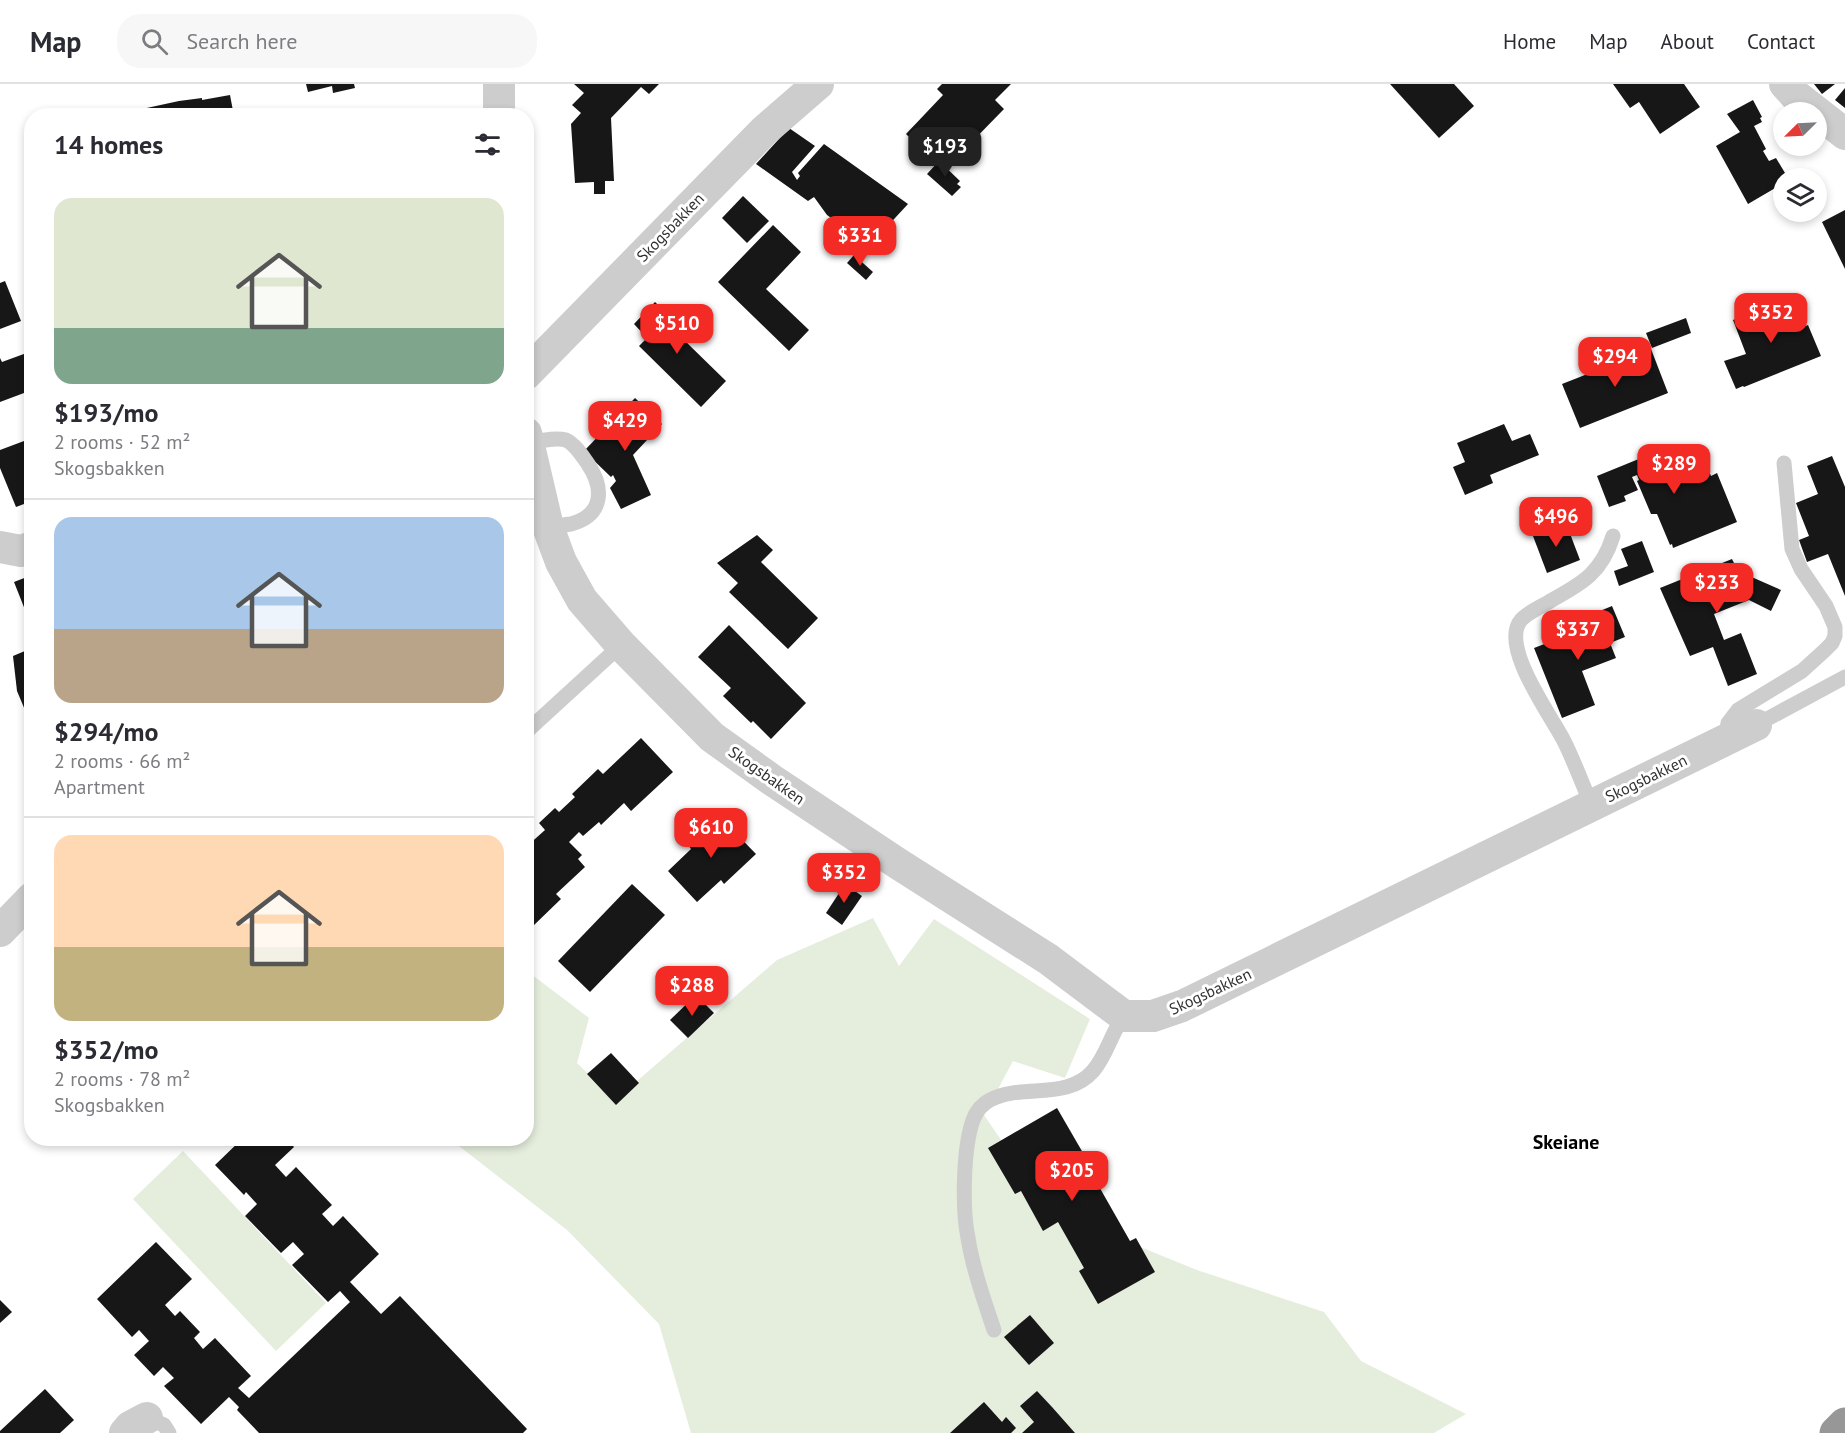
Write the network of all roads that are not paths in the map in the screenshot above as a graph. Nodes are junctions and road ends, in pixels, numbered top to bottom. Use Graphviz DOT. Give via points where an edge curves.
graph roads {
  1 [pos="499,84"];
  2 [pos="818,84"];
  3 [pos="1785,84"];
  4 [pos="499,108"];
  5 [pos="1845,134"];
  6 [pos="534,366"];
  7 [pos="534,439"];
  8 [pos="1784,463"];
  9 [pos="534,465"];
  10 [pos="548,527"];
  11 [pos="1613,536"];
  12 [pos="0,547"];
  13 [pos="24,550"];
  14 [pos="621,645"];
  15 [pos="1845,677"];
  16 [pos="534,725"];
  17 [pos="1756,725"];
  18 [pos="1726,739"];
  19 [pos="1591,804"];
  20 [pos="24,906"];
  21 [pos="0,931"];
  22 [pos="1124,1016"];
  23 [pos="994,1330"];
  24 [pos="1845,1424"];
  25 [pos="1836,1433"];
  1 -- 4 [label="street"];
  2 -- 6 [label="street, Skogsbakken" via="765,130"];
  3 -- 5 [label="street"];
  7 -- 10 [label="lane" via="567,441 582,454 596,476 600,493 587,517"];
  8 -- 18 [label="lane" via="1792,549 1826,606 1835,636 1802,670 1738,710 1728,723"];
  9 -- 10 [label="street, Skogsbakken"];
  10 -- 14 [label="street, Skogsbakken" via="582,600"];
  11 -- 19 [label="lane" via="1607,556 1590,575 1520,620 1516,633 1530,686 1562,738"];
  12 -- 13 [label="street"];
  14 -- 16 [label="lane"];
  14 -- 22 [label="street, Skogsbakken" via="712,737 897,863 1048,959"];
  15 -- 17 [label="lane"];
  17 -- 18 [label="street, Skogsbakken"];
  18 -- 19 [label="street, Skogsbakken"];
  19 -- 22 [label="street, Skogsbakken" via="1182,1006 1153,1016"];
  20 -- 21 [label="street"];
  22 -- 23 [label="lane" via="1093,1071 1074,1085 1001,1095 988,1100 973,1121 967,1157 967,1236"];
  24 -- 25 [label="highway"];
}
